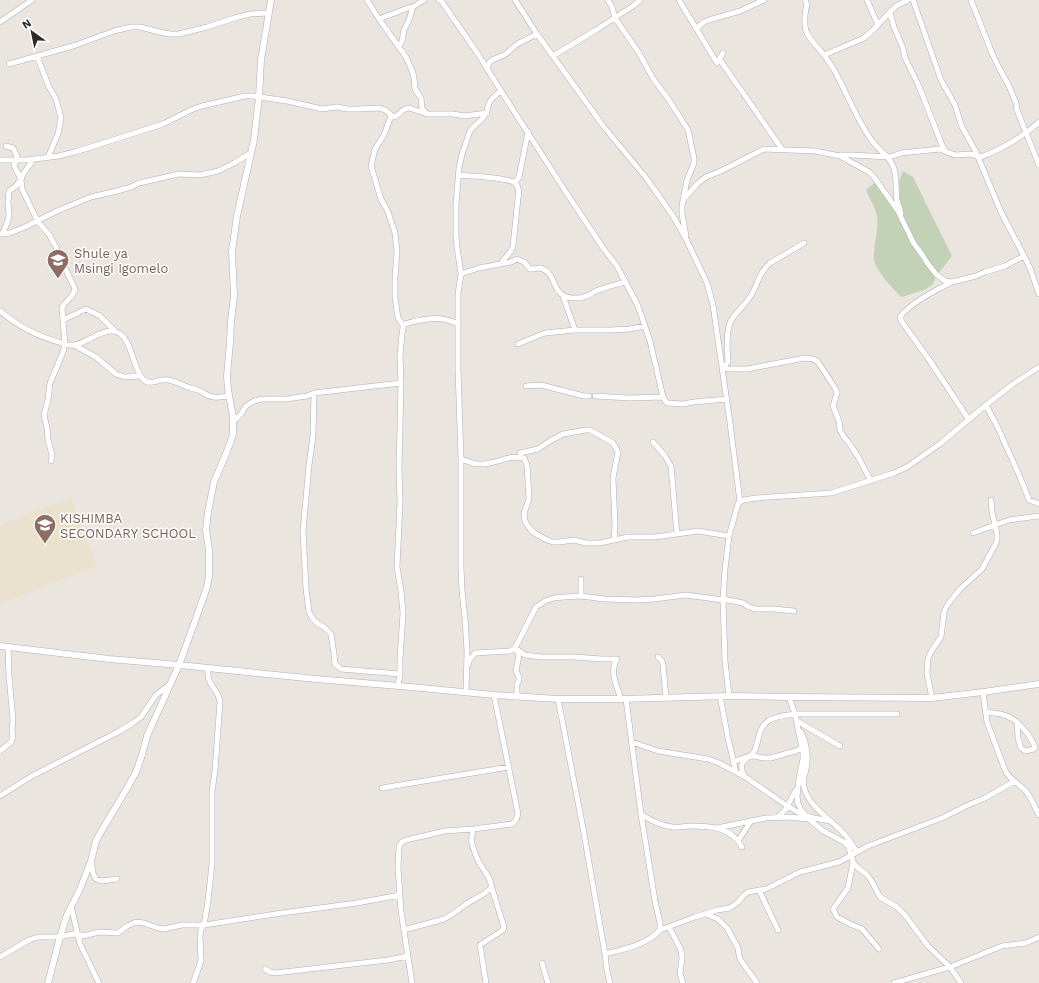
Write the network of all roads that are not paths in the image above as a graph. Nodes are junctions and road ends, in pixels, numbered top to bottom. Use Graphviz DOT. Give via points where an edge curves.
graph roads {
  1 [pos="32,0"];
  2 [pos="271,0"];
  3 [pos="367,0"];
  4 [pos="424,0"];
  5 [pos="439,0"];
  6 [pos="515,0"];
  7 [pos="608,0"];
  8 [pos="640,0"];
  9 [pos="679,0"];
  10 [pos="764,0"];
  11 [pos="805,0"];
  12 [pos="867,0"];
  13 [pos="908,0"];
  14 [pos="913,0"];
  15 [pos="971,0"];
  16 [pos="413,7"];
  17 [pos="890,12"];
  18 [pos="268,13"];
  19 [pos="615,18"];
  20 [pos="379,19"];
  21 [pos="0,22"];
  22 [pos="878,25"];
  23 [pos="696,29"];
  24 [pos="537,34"];
  25 [pos="399,47"];
  26 [pos="723,53"];
  27 [pos="824,55"];
  28 [pos="37,56"];
  29 [pos="553,56"];
  30 [pos="720,60"];
  31 [pos="10,64"];
  32 [pos="487,68"];
  33 [pos="500,91"];
  34 [pos="259,97"];
  35 [pos="487,113"];
  36 [pos="427,114"];
  37 [pos="391,116"];
  38 [pos="1039,122"];
  39 [pos="528,132"];
  40 [pos="1026,133"];
  41 [pos="6,146"];
  42 [pos="782,150"];
  43 [pos="944,150"];
  44 [pos="251,153"];
  45 [pos="840,156"];
  46 [pos="48,157"];
  47 [pos="886,157"];
  48 [pos="978,157"];
  49 [pos="34,159"];
  50 [pos="0,160"];
  51 [pos="16,160"];
  52 [pos="1039,165"];
  53 [pos="458,175"];
  54 [pos="21,179"];
  55 [pos="514,183"];
  56 [pos="683,200"];
  57 [pos="901,216"];
  58 [pos="38,221"];
  59 [pos="1,235"];
  60 [pos="686,239"];
  61 [pos="804,242"];
  62 [pos="1024,256"];
  63 [pos="501,263"];
  64 [pos="461,274"];
  65 [pos="625,282"];
  66 [pos="952,282"];
  67 [pos="1039,294"];
  68 [pos="563,296"];
  69 [pos="0,311"];
  70 [pos="63,320"];
  71 [pos="458,324"];
  72 [pos="403,325"];
  73 [pos="645,326"];
  74 [pos="575,330"];
  75 [pos="116,331"];
  76 [pos="65,344"];
  77 [pos="518,344"];
  78 [pos="74,345"];
  79 [pos="1039,367"];
  80 [pos="723,368"];
  81 [pos="140,376"];
  82 [pos="400,383"];
  83 [pos="526,386"];
  84 [pos="314,393"];
  85 [pos="229,396"];
  86 [pos="663,397"];
  87 [pos="727,399"];
  88 [pos="986,405"];
  89 [pos="969,420"];
  90 [pos="233,422"];
  91 [pos="653,442"];
  92 [pos="520,453"];
  93 [pos="461,459"];
  94 [pos="51,461"];
  95 [pos="871,480"];
  96 [pos="991,500"];
  97 [pos="740,502"];
  98 [pos="1039,504"];
  99 [pos="1039,516"];
  100 [pos="995,525"];
  101 [pos="973,533"];
  102 [pos="677,534"];
  103 [pos="729,536"];
  104 [pos="614,540"];
  105 [pos="580,579"];
  106 [pos="581,596"];
  107 [pos="723,600"];
  108 [pos="794,611"];
  109 [pos="0,646"];
  110 [pos="8,647"];
  111 [pos="515,648"];
  112 [pos="658,657"];
  113 [pos="179,664"];
  114 [pos="208,668"];
  115 [pos="400,674"];
  116 [pos="466,676"];
  117 [pos="1039,684"];
  118 [pos="169,685"];
  119 [pos="398,686"];
  120 [pos="466,692"];
  121 [pos="983,692"];
  122 [pos="494,695"];
  123 [pos="720,696"];
  124 [pos="729,696"];
  125 [pos="517,697"];
  126 [pos="789,697"];
  127 [pos="666,698"];
  128 [pos="932,698"];
  129 [pos="558,699"];
  130 [pos="624,699"];
  131 [pos="985,712"];
  132 [pos="795,714"];
  133 [pos="897,714"];
  134 [pos="1017,723"];
  135 [pos="797,724"];
  136 [pos="632,742"];
  137 [pos="840,746"];
  138 [pos="802,747"];
  139 [pos="0,751"];
  140 [pos="750,756"];
  141 [pos="733,762"];
  142 [pos="509,766"];
  143 [pos="736,772"];
  144 [pos="744,776"];
  145 [pos="1015,781"];
  146 [pos="382,788"];
  147 [pos="797,788"];
  148 [pos="0,796"];
  149 [pos="787,806"];
  150 [pos="641,814"];
  151 [pos="1039,815"];
  152 [pos="778,817"];
  153 [pos="808,818"];
  154 [pos="751,820"];
  155 [pos="830,821"];
  156 [pos="716,828"];
  157 [pos="474,829"];
  158 [pos="738,841"];
  159 [pos="742,847"];
  160 [pos="857,852"];
  161 [pos="850,855"];
  162 [pos="91,861"];
  163 [pos="853,862"];
  164 [pos="117,879"];
  165 [pos="491,885"];
  166 [pos="759,890"];
  167 [pos="400,895"];
  168 [pos="71,905"];
  169 [pos="706,914"];
  170 [pos="204,925"];
  171 [pos="669,926"];
  172 [pos="404,930"];
  173 [pos="660,930"];
  174 [pos="778,930"];
  175 [pos="78,935"];
  176 [pos="60,937"];
  177 [pos="1039,937"];
  178 [pos="879,949"];
  179 [pos="605,954"];
  180 [pos="408,956"];
  181 [pos="0,957"];
  182 [pos="542,963"];
  183 [pos="950,967"];
  184 [pos="265,969"];
  185 [pos="48,983"];
  186 [pos="99,983"];
  187 [pos="192,983"];
  188 [pos="412,983"];
  189 [pos="486,983"];
  190 [pos="548,983"];
  191 [pos="610,983"];
  192 [pos="683,983"];
  193 [pos="757,983"];
  194 [pos="894,983"];
  195 [pos="961,983"];
  1 -- 21 [label="street"];
  2 -- 18 [label="street"];
  3 -- 20 [label="street"];
  4 -- 16 [label="street"];
  5 -- 32 [label="street" via="469,39"];
  6 -- 24 [label="street"];
  7 -- 19 [label="street"];
  8 -- 19 [label="street"];
  9 -- 23 [label="street"];
  10 -- 23 [label="street" via="740,11 708,20"];
  11 -- 27 [label="street" via="806,29 810,39"];
  12 -- 22 [label="street"];
  13 -- 17 [label="street"];
  14 -- 48 [label="street" via="941,80"];
  15 -- 40 [label="street" via="992,53 1009,86"];
  16 -- 20 [label="street"];
  16 -- 25 [label="street"];
  17 -- 22 [label="street"];
  17 -- 43 [label="street" via="905,58"];
  18 -- 28 [label="street" via="250,14 179,34 131,27"];
  18 -- 34 [label="street"];
  19 -- 29 [label="street"];
  19 -- 56 [label="street" via="688,130 694,163"];
  20 -- 25 [label="street"];
  22 -- 27 [label="street" via="864,38"];
  23 -- 30 [label="street" via="717,63"];
  24 -- 29 [label="street"];
  24 -- 32 [label="street" via="492,60"];
  25 -- 36 [label="street" via="411,69 415,89"];
  26 -- 30 [label="street"];
  27 -- 47 [label="street" via="870,140"];
  28 -- 31 [label="street"];
  28 -- 46 [label="street" via="56,99 61,118 58,134"];
  29 -- 60 [label="street" via="604,127 647,180"];
  30 -- 42 [label="street"];
  32 -- 33 [label="street"];
  33 -- 35 [label="street" via="489,102"];
  33 -- 39 [label="street"];
  34 -- 37 [label="street" via="299,103 322,110 338,107 380,108"];
  34 -- 44 [label="street"];
  34 -- 46 [label="street" via="240,96 202,106 144,131 89,148"];
  35 -- 36 [label="street" via="464,116"];
  35 -- 53 [label="street" via="470,131"];
  36 -- 37 [label="street" via="406,108 395,117"];
  37 -- 72 [label="street" via="384,135 374,149 371,166 395,233 395,298 398,318"];
  38 -- 40 [label="street"];
  39 -- 55 [label="street" via="520,177"];
  39 -- 65 [label="street"];
  40 -- 48 [label="street" via="983,157"];
  40 -- 52 [label="street"];
  41 -- 51 [label="street" via="13,148"];
  42 -- 45 [label="street" via="815,151"];
  42 -- 56 [label="street" via="764,149 706,178"];
  43 -- 47 [label="street" via="902,153"];
  43 -- 48 [label="street" via="952,154 970,154"];
  44 -- 58 [label="street" via="218,171 200,175 179,174 139,183 91,197"];
  44 -- 85 [label="street" via="232,251 234,296 227,369"];
  45 -- 47 [label="street"];
  45 -- 57 [label="street" via="872,175"];
  46 -- 49 [label="street"];
  47 -- 57 [label="street" via="894,170"];
  48 -- 62 [label="street" via="1001,212"];
  49 -- 51 [label="street"];
  49 -- 54 [label="street" via="24,170"];
  50 -- 51 [label="street"];
  51 -- 54 [label="street" via="14,166"];
  53 -- 55 [label="street" via="484,176"];
  53 -- 64 [label="street" via="456,247"];
  54 -- 58 [label="street" via="22,189"];
  54 -- 59 [label="street" via="9,191 9,216"];
  55 -- 63 [label="street" via="519,193 513,246"];
  56 -- 60 [label="street" via="682,214"];
  57 -- 66 [label="street" via="913,242 928,264 945,281"];
  58 -- 59 [label="street"];
  58 -- 70 [label="street" via="55,245 75,289 74,294 63,304"];
  60 -- 80 [label="street" via="710,294"];
  61 -- 80 [label="street" via="766,266 753,293 731,320 728,332 728,362"];
  62 -- 66 [label="street" via="1005,266"];
  62 -- 67 [label="street"];
  63 -- 64 [label="street"];
  63 -- 68 [label="street" via="517,259 530,269 544,270 552,277 557,290"];
  64 -- 71 [label="street"];
  65 -- 68 [label="street" via="585,297"];
  65 -- 73 [label="street"];
  66 -- 89 [label="street" via="911,306 900,317"];
  68 -- 74 [label="street"];
  69 -- 76 [label="street" via="31,333"];
  70 -- 75 [label="street" via="86,309 100,316"];
  70 -- 76 [label="street"];
  71 -- 72 [label="street" via="441,319"];
  71 -- 93 [label="street"];
  72 -- 82 [label="street"];
  73 -- 74 [label="street" via="630,329"];
  73 -- 86 [label="street"];
  74 -- 77 [label="street" via="545,333"];
  75 -- 78 [label="street" via="102,333"];
  75 -- 81 [label="street" via="127,342"];
  76 -- 78 [label="street"];
  76 -- 94 [label="street" via="50,383 44,415"];
  78 -- 81 [label="street" via="96,357 116,374 125,377"];
  79 -- 88 [label="street"];
  80 -- 87 [label="street"];
  80 -- 95 [label="street" via="747,369 805,358 817,361 835,388 833,405 840,430 858,455"];
  81 -- 85 [label="street" via="148,383 165,379 212,397"];
  82 -- 84 [label="street"];
  82 -- 115 [label="street" via="397,567 402,608"];
  83 -- 86 [label="street" via="541,385 584,396"];
  84 -- 90 [label="street" via="286,399 254,401 245,407"];
  84 -- 115 [label="street" via="313,436 302,531 309,612 316,623 331,634 335,664 338,667"];
  85 -- 90 [label="street"];
  86 -- 87 [label="street" via="667,403 683,404"];
  87 -- 97 [label="street"];
  88 -- 89 [label="street"];
  88 -- 98 [label="street" via="1029,500"];
  89 -- 95 [label="street" via="907,467"];
  90 -- 113 [label="street" via="233,434 214,482 208,512 207,587"];
  91 -- 102 [label="street" via="671,466"];
  92 -- 104 [label="street" via="538,449 563,434 586,430 613,443 618,452 614,478"];
  93 -- 104 [label="street" via="484,464 515,456 524,458 527,465 529,499 524,510 525,520 532,532 547,540 593,543"];
  93 -- 116 [label="street" via="461,567"];
  95 -- 97 [label="street" via="831,493 756,498"];
  96 -- 100 [label="street"];
  97 -- 103 [label="street"];
  99 -- 100 [label="street" via="1009,520"];
  100 -- 101 [label="street"];
  100 -- 128 [label="street" via="996,541 982,569 960,589 944,612 941,637 928,658 927,674"];
  102 -- 103 [label="street" via="698,531"];
  102 -- 104 [label="street"];
  103 -- 107 [label="street"];
  105 -- 106 [label="street"];
  106 -- 107 [label="street" via="637,600 686,595"];
  106 -- 111 [label="street" via="554,598 536,607"];
  107 -- 108 [label="street" via="743,603 755,609"];
  107 -- 124 [label="street"];
  109 -- 110 [label="street"];
  110 -- 113 [label="street"];
  110 -- 139 [label="street" via="12,737 11,742"];
  111 -- 116 [label="street" via="510,651 475,653 469,661"];
  111 -- 125 [label="street" via="519,655 516,671 519,677 516,684"];
  111 -- 130 [label="street" via="525,655 541,657 617,659 614,681"];
  112 -- 127 [label="street" via="663,665"];
  113 -- 114 [label="street"];
  113 -- 118 [label="street"];
  114 -- 119 [label="street"];
  114 -- 170 [label="street" via="209,682 220,702 212,792 212,864"];
  115 -- 119 [label="street"];
  116 -- 120 [label="street"];
  117 -- 121 [label="street"];
  118 -- 148 [label="street" via="156,695 133,723 32,776"];
  118 -- 162 [label="street" via="147,736 136,772 96,841"];
  119 -- 120 [label="street"];
  120 -- 122 [label="street"];
  121 -- 128 [label="street"];
  121 -- 131 [label="street"];
  122 -- 125 [label="street"];
  122 -- 142 [label="street"];
  123 -- 124 [label="street"];
  123 -- 127 [label="street"];
  123 -- 141 [label="street"];
  124 -- 126 [label="street"];
  125 -- 129 [label="street"];
  126 -- 128 [label="street"];
  126 -- 132 [label="street"];
  127 -- 130 [label="street"];
  129 -- 130 [label="street"];
  129 -- 179 [label="street"];
  130 -- 136 [label="street"];
  131 -- 134 [label="street" via="1007,716"];
  131 -- 145 [label="street" via="986,722 1005,770"];
  132 -- 133 [label="street"];
  132 -- 135 [label="street"];
  132 -- 140 [label="street" via="771,719 764,724"];
  134 -- 134 [label="street" via="1031,739 1034,749 1025,751 1021,748"];
  135 -- 137 [label="street"];
  135 -- 138 [label="street"];
  135 -- 155 [label="street" via="808,750 804,787 815,807"];
  136 -- 143 [label="street" via="658,751 708,759"];
  136 -- 150 [label="street"];
  138 -- 140 [label="street" via="796,752 771,758"];
  138 -- 147 [label="street" via="803,758"];
  140 -- 141 [label="street"];
  140 -- 144 [label="street" via="742,765"];
  141 -- 143 [label="street"];
  142 -- 146 [label="street"];
  142 -- 157 [label="street" via="518,814 516,820 512,824"];
  143 -- 144 [label="street"];
  144 -- 149 [label="street"];
  145 -- 151 [label="street" via="1028,795"];
  145 -- 160 [label="street" via="942,818"];
  147 -- 149 [label="street"];
  147 -- 153 [label="street" via="798,803"];
  149 -- 152 [label="street"];
  149 -- 153 [label="street"];
  150 -- 156 [label="street" via="652,822 673,827"];
  150 -- 173 [label="street"];
  152 -- 153 [label="street"];
  152 -- 154 [label="street"];
  153 -- 155 [label="street"];
  153 -- 161 [label="street" via="823,831 844,842"];
  154 -- 156 [label="street"];
  154 -- 158 [label="street"];
  155 -- 160 [label="street" via="845,835"];
  156 -- 158 [label="street"];
  157 -- 165 [label="street" via="471,837 474,851"];
  157 -- 167 [label="street" via="445,831 402,842 398,848"];
  158 -- 159 [label="street"];
  160 -- 161 [label="street"];
  161 -- 163 [label="street"];
  161 -- 166 [label="street" via="836,863 811,868"];
  162 -- 164 [label="street" via="96,879"];
  162 -- 168 [label="street"];
  163 -- 178 [label="street" via="848,888 833,909 837,917 862,929"];
  163 -- 183 [label="street" via="866,874 880,897 905,915 928,946"];
  165 -- 172 [label="street" via="488,891 450,916"];
  165 -- 189 [label="street" via="504,927 480,945"];
  166 -- 169 [label="street" via="748,892 730,908"];
  166 -- 174 [label="street"];
  167 -- 170 [label="street"];
  167 -- 172 [label="street"];
  168 -- 175 [label="street"];
  168 -- 176 [label="street"];
  169 -- 171 [label="street"];
  169 -- 193 [label="street" via="718,919 727,928 738,948 740,959"];
  170 -- 175 [label="street" via="182,925 164,929 136,922 118,933"];
  170 -- 187 [label="street" via="200,936 201,960"];
  171 -- 173 [label="street"];
  171 -- 192 [label="street" via="681,950 680,974"];
  172 -- 180 [label="street"];
  173 -- 179 [label="street" via="651,939"];
  175 -- 176 [label="street"];
  175 -- 186 [label="street"];
  176 -- 181 [label="street" via="34,938"];
  176 -- 185 [label="street"];
  177 -- 183 [label="street" via="1026,943 1002,946"];
  179 -- 191 [label="street"];
  180 -- 184 [label="street" via="275,973"];
  180 -- 188 [label="street"];
  182 -- 190 [label="street"];
  183 -- 194 [label="street"];
  183 -- 195 [label="street"];
}
